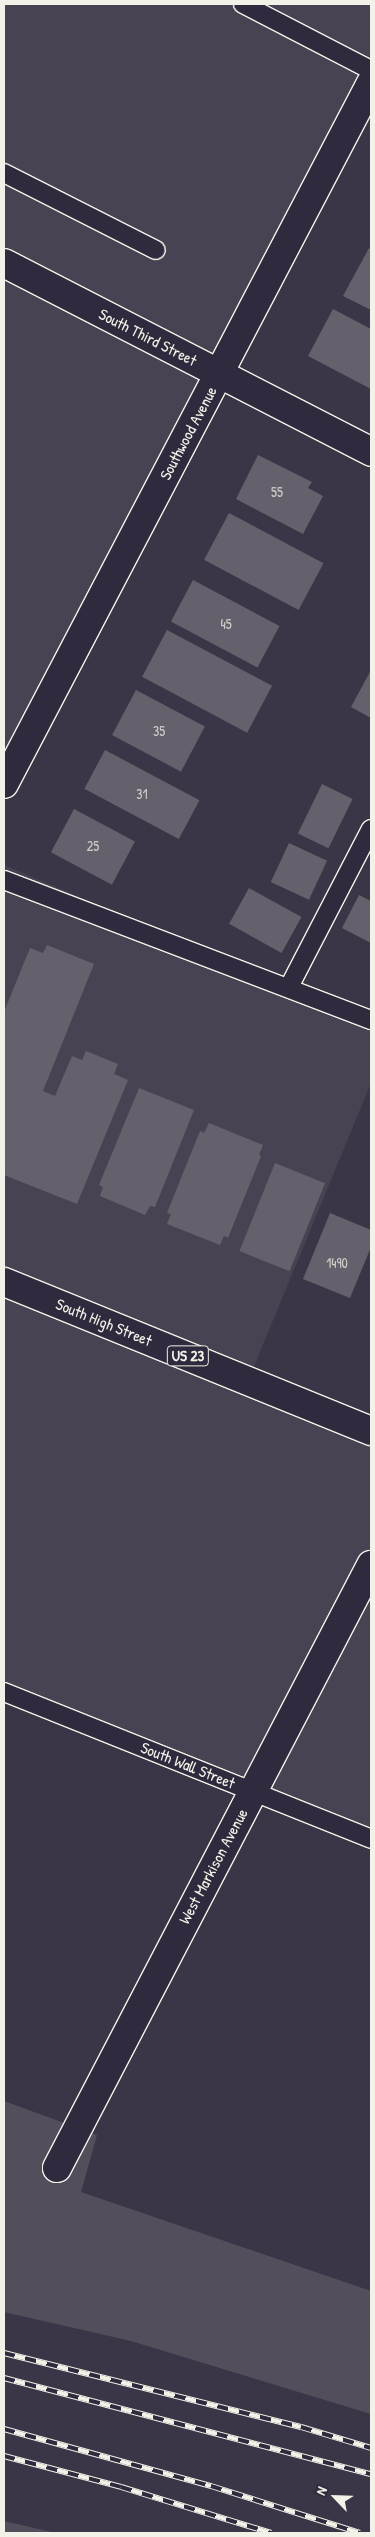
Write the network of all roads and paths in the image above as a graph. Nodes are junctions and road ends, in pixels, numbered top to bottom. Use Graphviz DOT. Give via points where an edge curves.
graph roads {
  1 [pos="243,4"];
  2 [pos="371,70"];
  3 [pos="371,83"];
  4 [pos="4,173"];
  5 [pos="156,250"];
  6 [pos="4,263"];
  7 [pos="219,374"];
  8 [pos="371,452"];
  9 [pos="4,784"];
  10 [pos="371,829"];
  11 [pos="4,880"];
  12 [pos="289,987"];
  13 [pos="371,1020"];
  14 [pos="4,1282"];
  15 [pos="371,1431"];
  16 [pos="371,1565"];
  17 [pos="4,1692"];
  18 [pos="253,1791"];
  19 [pos="371,1840"];
  20 [pos="57,2168"];
  1 -- 2 [label="lane"];
  3 -- 7 [label="street, Southwood Avenue"];
  4 -- 5 [label="lane"];
  6 -- 7 [label="street, South Third Street"];
  7 -- 8 [label="street, South Third Street"];
  7 -- 9 [label="street, Southwood Avenue"];
  10 -- 12 [label="lane"];
  11 -- 12 [label="lane"];
  12 -- 13 [label="lane"];
  14 -- 15 [label="street, South High Street / US 23"];
  16 -- 18 [label="street, West Markison Avenue"];
  17 -- 18 [label="lane, South Wall Street"];
  18 -- 19 [label="lane, South Wall Street"];
  18 -- 20 [label="street, West Markison Avenue"];
}
